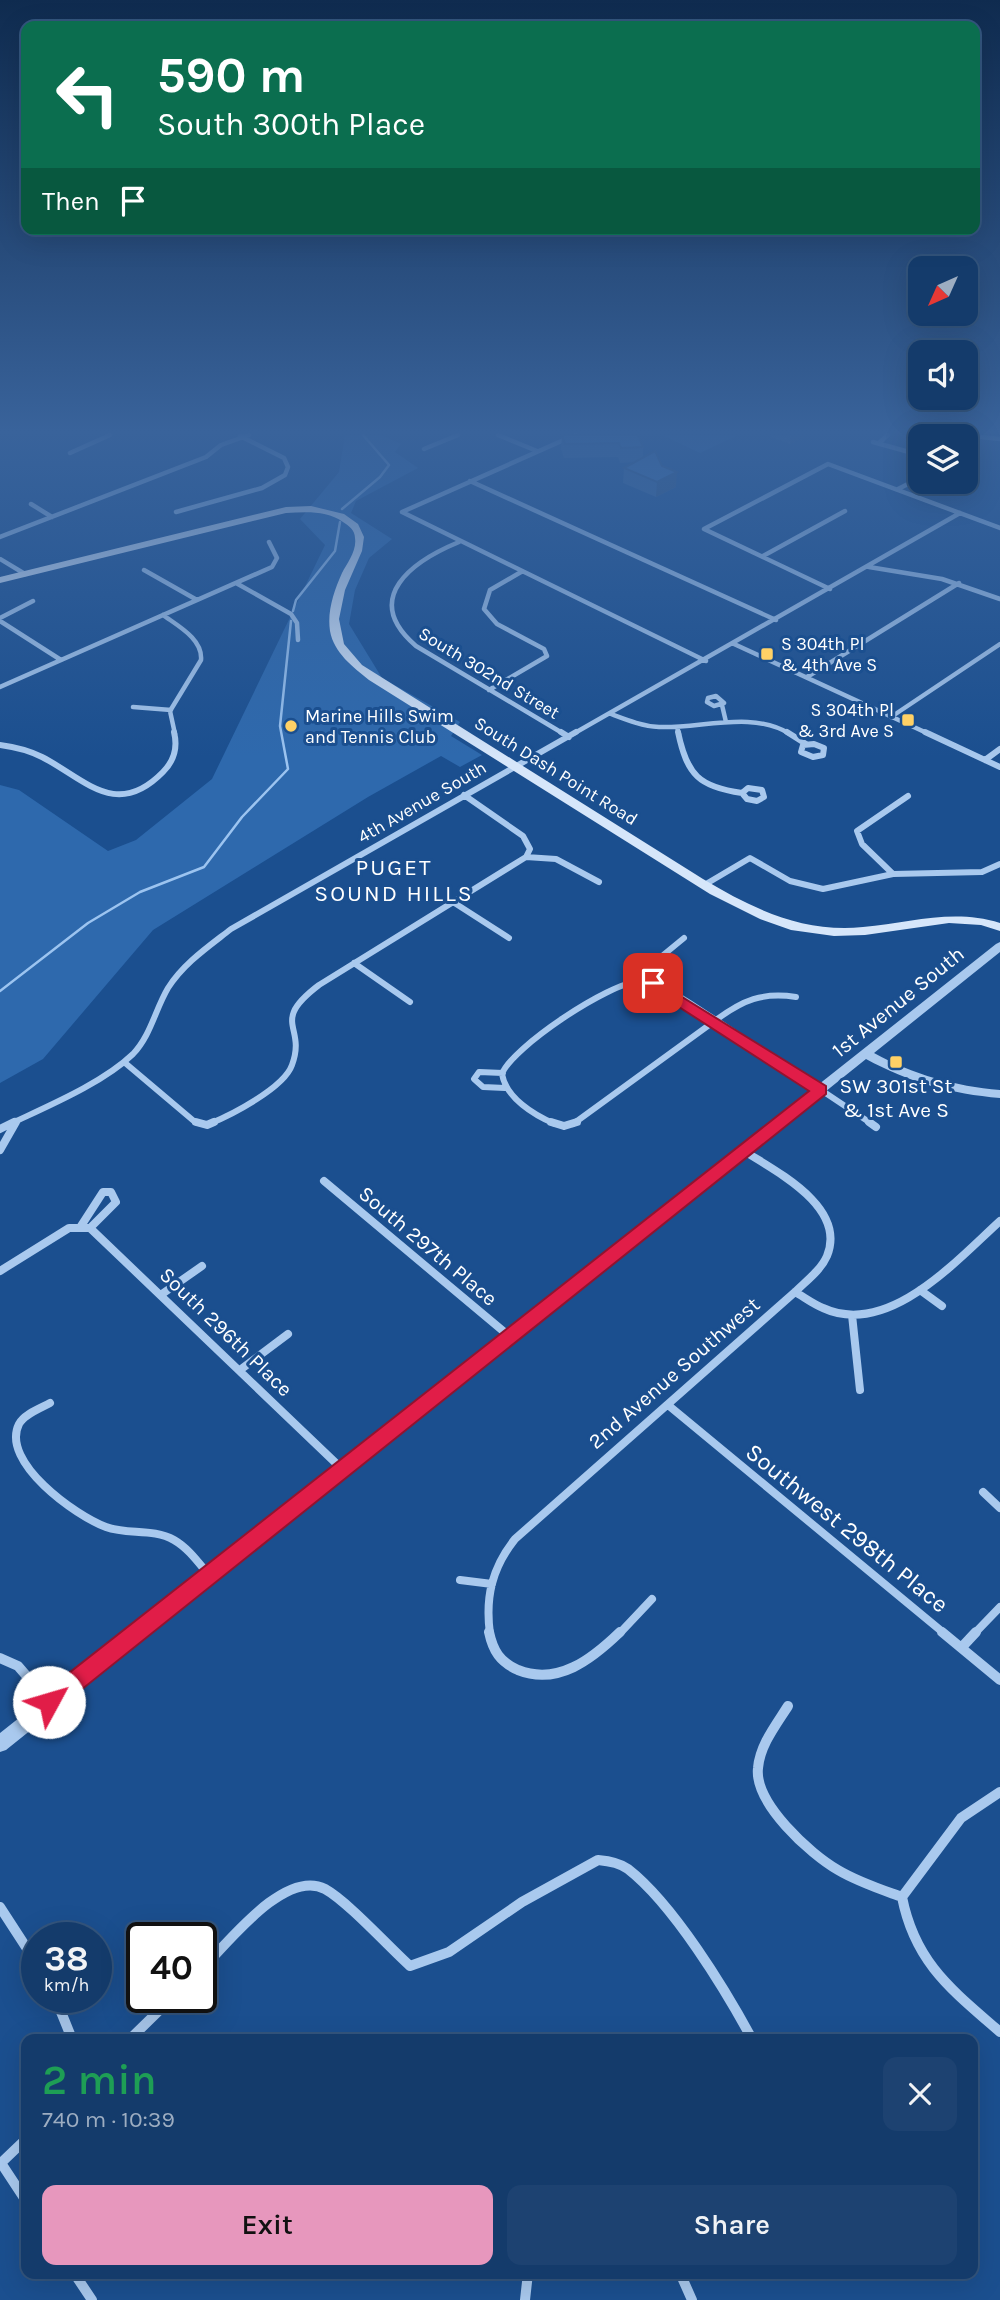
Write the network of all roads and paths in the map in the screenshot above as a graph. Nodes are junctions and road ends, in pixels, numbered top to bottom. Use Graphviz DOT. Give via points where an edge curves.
graph roads {
  1 [pos="152,542"];
  2 [pos="269,542"];
  3 [pos="359,542"];
  4 [pos="459,542"];
  5 [pos="605,542"];
  6 [pos="732,542"];
  7 [pos="788,542"];
  8 [pos="910,542"];
  9 [pos="763,556"];
  10 [pos="0,559"];
  11 [pos="868,567"];
  12 [pos="144,570"];
  13 [pos="521,572"];
  14 [pos="25,574"];
  15 [pos="0,580"];
  16 [pos="236,583"];
  17 [pos="959,583"];
  18 [pos="830,589"];
  19 [pos="197,600"];
  20 [pos="1000,600"];
  21 [pos="33,601"];
  22 [pos="163,615"];
  23 [pos="0,619"];
  24 [pos="776,620"];
  25 [pos="298,639"];
  26 [pos="734,644"];
  27 [pos="1000,644"];
  28 [pos="61,660"];
  29 [pos="706,660"];
  30 [pos="807,677"];
  31 [pos="0,687"];
  32 [pos="489,690"];
  33 [pos="722,705"];
  34 [pos="133,707"];
  35 [pos="171,709"];
  36 [pos="611,714"];
  37 [pos="891,717"];
  38 [pos="726,722"];
  39 [pos="677,727"];
  40 [pos="569,737"];
  41 [pos="806,744"];
  42 [pos="0,746"];
  43 [pos="1000,748"];
  44 [pos="985,760"];
  45 [pos="516,767"];
  46 [pos="1000,767"];
  47 [pos="742,793"];
  48 [pos="464,795"];
  49 [pos="113,796"];
  50 [pos="908,796"];
  51 [pos="111,805"];
  52 [pos="526,857"];
  53 [pos="1000,864"];
  54 [pos="892,874"];
  55 [pos="599,882"];
  56 [pos="706,884"];
  57 [pos="453,902"];
  58 [pos="1000,927"];
  59 [pos="509,938"];
  60 [pos="684,938"];
  61 [pos="1000,946"];
  62 [pos="354,963"];
  63 [pos="649,982"];
  64 [pos="796,997"];
  65 [pos="410,1002"];
  66 [pos="715,1021"];
  67 [pos="867,1054"];
  68 [pos="124,1062"];
  69 [pos="502,1075"];
  70 [pos="505,1088"];
  71 [pos="820,1090"];
  72 [pos="1000,1094"];
  73 [pos="17,1121"];
  74 [pos="876,1127"];
  75 [pos="0,1129"];
  76 [pos="0,1150"];
  77 [pos="744,1151"];
  78 [pos="324,1181"];
  79 [pos="1000,1221"];
  80 [pos="86,1227"];
  81 [pos="202,1266"];
  82 [pos="0,1271"];
  83 [pos="920,1290"];
  84 [pos="795,1292"];
  85 [pos="162,1294"];
  86 [pos="942,1306"];
  87 [pos="852,1315"];
  88 [pos="288,1334"];
  89 [pos="509,1336"];
  90 [pos="240,1370"];
  91 [pos="860,1390"];
  92 [pos="50,1403"];
  93 [pos="668,1405"];
  94 [pos="342,1469"];
  95 [pos="983,1492"];
  96 [pos="1000,1508"];
  97 [pos="208,1574"];
  98 [pos="460,1580"];
  99 [pos="492,1584"];
  100 [pos="652,1599"];
  101 [pos="1000,1607"];
  102 [pos="962,1647"];
  103 [pos="0,1658"];
  104 [pos="1000,1680"];
  105 [pos="49,1702"];
  106 [pos="788,1706"];
  107 [pos="0,1744"];
  108 [pos="1000,1792"];
  109 [pos="902,1897"];
  110 [pos="0,1907"];
  111 [pos="21,1939"];
  112 [pos="217,1955"];
  113 [pos="61,2013"];
  114 [pos="157,2013"];
  115 [pos="1000,2032"];
  116 [pos="70,2034"];
  117 [pos="135,2034"];
  118 [pos="749,2034"];
  119 [pos="21,2144"];
  120 [pos="1,2164"];
  121 [pos="21,2194"];
  122 [pos="78,2279"];
  123 [pos="527,2279"];
  124 [pos="683,2279"];
  125 [pos="92,2300"];
  126 [pos="525,2300"];
  127 [pos="692,2300"];
  1 -- 14 [label="main road, South Dash Point Road"];
  2 -- 16 [label="street" via="276,563"];
  3 -- 45 [label="main road, South Dash Point Road" via="332,614 334,631 346,654 373,678"];
  4 -- 13 [label="street"];
  4 -- 32 [label="street, South 302nd Street" via="425,557 408,571 393,605 393,618 416,646"];
  5 -- 24 [label="street"];
  6 -- 9 [label="street"];
  7 -- 9 [label="street"];
  8 -- 11 [label="street, 4th Avenue South"];
  9 -- 18 [label="street"];
  10 -- 14 [label="street"];
  11 -- 17 [label="street"];
  11 -- 18 [label="street, 4th Avenue South"];
  12 -- 19 [label="street"];
  13 -- 29 [label="street"];
  13 -- 32 [label="street" via="488,592 483,606 497,624 544,649 547,656"];
  14 -- 15 [label="main road, South Dash Point Road"];
  16 -- 19 [label="street"];
  16 -- 25 [label="street" via="291,614"];
  17 -- 20 [label="street"];
  17 -- 30 [label="street"];
  18 -- 24 [label="street, 4th Avenue South"];
  19 -- 22 [label="street"];
  21 -- 23 [label="street"];
  22 -- 28 [label="street"];
  22 -- 35 [label="street" via="201,645 203,654"];
  23 -- 28 [label="street"];
  24 -- 26 [label="street, 4th Avenue South"];
  26 -- 29 [label="street, 4th Avenue South"];
  26 -- 30 [label="street"];
  27 -- 37 [label="street"];
  28 -- 31 [label="street"];
  29 -- 36 [label="street, 4th Avenue South"];
  30 -- 37 [label="street"];
  32 -- 40 [label="street, South 302nd Street"];
  33 -- 38 [label="street"];
  34 -- 35 [label="street"];
  35 -- 49 [label="street" via="177,738 171,763 147,785"];
  36 -- 39 [label="street" via="643,727"];
  36 -- 40 [label="street, 4th Avenue South"];
  37 -- 44 [label="street"];
  38 -- 39 [label="street"];
  38 -- 41 [label="street" via="775,729"];
  39 -- 47 [label="street" via="685,765 694,776 713,788"];
  40 -- 45 [label="street, 4th Avenue South"];
  42 -- 49 [label="street" via="40,754 90,791"];
  43 -- 44 [label="street"];
  44 -- 46 [label="street"];
  45 -- 48 [label="street, 4th Avenue South"];
  45 -- 56 [label="main road, South Dash Point Road"];
  48 -- 52 [label="street" via="523,836 530,849"];
  48 -- 68 [label="street, 4th Avenue South" via="211,942 176,977 150,1031"];
  49 -- 51 [label="street"];
  50 -- 54 [label="street" via="857,831 862,844"];
  52 -- 55 [label="street" via="562,861"];
  52 -- 57 [label="street"];
  53 -- 54 [label="street" via="982,872"];
  54 -- 56 [label="street" via="823,889 790,881 750,858"];
  56 -- 58 [label="main road, South Dash Point Road" via="758,914 826,932 964,918"];
  57 -- 59 [label="street"];
  57 -- 62 [label="street"];
  60 -- 63 [label="street" via="654,962"];
  61 -- 67 [label="street, 1st Avenue South"];
  62 -- 65 [label="street"];
  62 -- 68 [label="street" via="295,1005 290,1019 293,1059 288,1073 207,1125 195,1122"];
  63 -- 66 [label="street"];
  63 -- 69 [label="street" via="630,983 597,998 519,1052"];
  64 -- 66 [label="street" via="753,995"];
  66 -- 70 [label="street" via="584,1119 562,1126 545,1119"];
  66 -- 71 [label="street"];
  67 -- 71 [label="street, 1st Avenue South"];
  67 -- 72 [label="street" via="912,1078"];
  68 -- 73 [label="street, 4th Avenue South" via="74,1094"];
  69 -- 70 [label="street"];
  69 -- 70 [label="street" via="479,1072 474,1079 483,1087"];
  71 -- 74 [label="street"];
  71 -- 77 [label="street, 1st Avenue South"];
  73 -- 75 [label="street, 4th Avenue South"];
  73 -- 76 [label="street"];
  77 -- 84 [label="street, 2nd Avenue Southwest" via="806,1194 830,1226 827,1257"];
  77 -- 89 [label="street, 1st Avenue South"];
  78 -- 89 [label="street, South 297th Place"];
  79 -- 83 [label="street"];
  80 -- 80 [label="street" via="103,1192 111,1192 116,1202"];
  80 -- 82 [label="street" via="64,1230"];
  80 -- 85 [label="street, South 296th Place"];
  81 -- 85 [label="street"];
  83 -- 86 [label="street"];
  83 -- 87 [label="street" via="893,1308"];
  84 -- 87 [label="street" via="817,1307"];
  84 -- 93 [label="street, 2nd Avenue Southwest"];
  85 -- 90 [label="street, South 296th Place"];
  87 -- 91 [label="street"];
  88 -- 90 [label="street"];
  89 -- 94 [label="street, 1st Avenue South"];
  90 -- 94 [label="street, South 296th Place"];
  92 -- 97 [label="street" via="24,1419 14,1433 14,1453 28,1475 90,1520 174,1541"];
  93 -- 99 [label="street, 2nd Avenue Southwest" via="522,1532 495,1566"];
  93 -- 102 [label="street, Southwest 298th Place"];
  94 -- 97 [label="street, 1st Avenue South"];
  95 -- 96 [label="street"];
  97 -- 105 [label="street, 1st Avenue South"];
  98 -- 99 [label="street"];
  99 -- 100 [label="street, 2nd Avenue Southwest" via="491,1634 500,1658 537,1675 567,1671 600,1650"];
  101 -- 102 [label="street"];
  102 -- 104 [label="street, Southwest 298th Place"];
  103 -- 105 [label="street" via="19,1666"];
  105 -- 107 [label="street, 1st Avenue South"];
  106 -- 109 [label="street" via="760,1754 760,1783 773,1814 834,1868"];
  108 -- 109 [label="street" via="961,1818"];
  109 -- 115 [label="street" via="913,1943 928,1968"];
  110 -- 111 [label="street"];
  112 -- 118 [label="street" via="281,1893 311,1883 345,1905 410,1966 449,1952 522,1902 598,1860 611,1861 627,1868 657,1898 727,1993"];
  113 -- 116 [label="street"];
  114 -- 117 [label="street"];
  119 -- 120 [label="street"];
  120 -- 121 [label="street"];
  122 -- 125 [label="street"];
  123 -- 126 [label="street"];
  124 -- 127 [label="street"];
}
